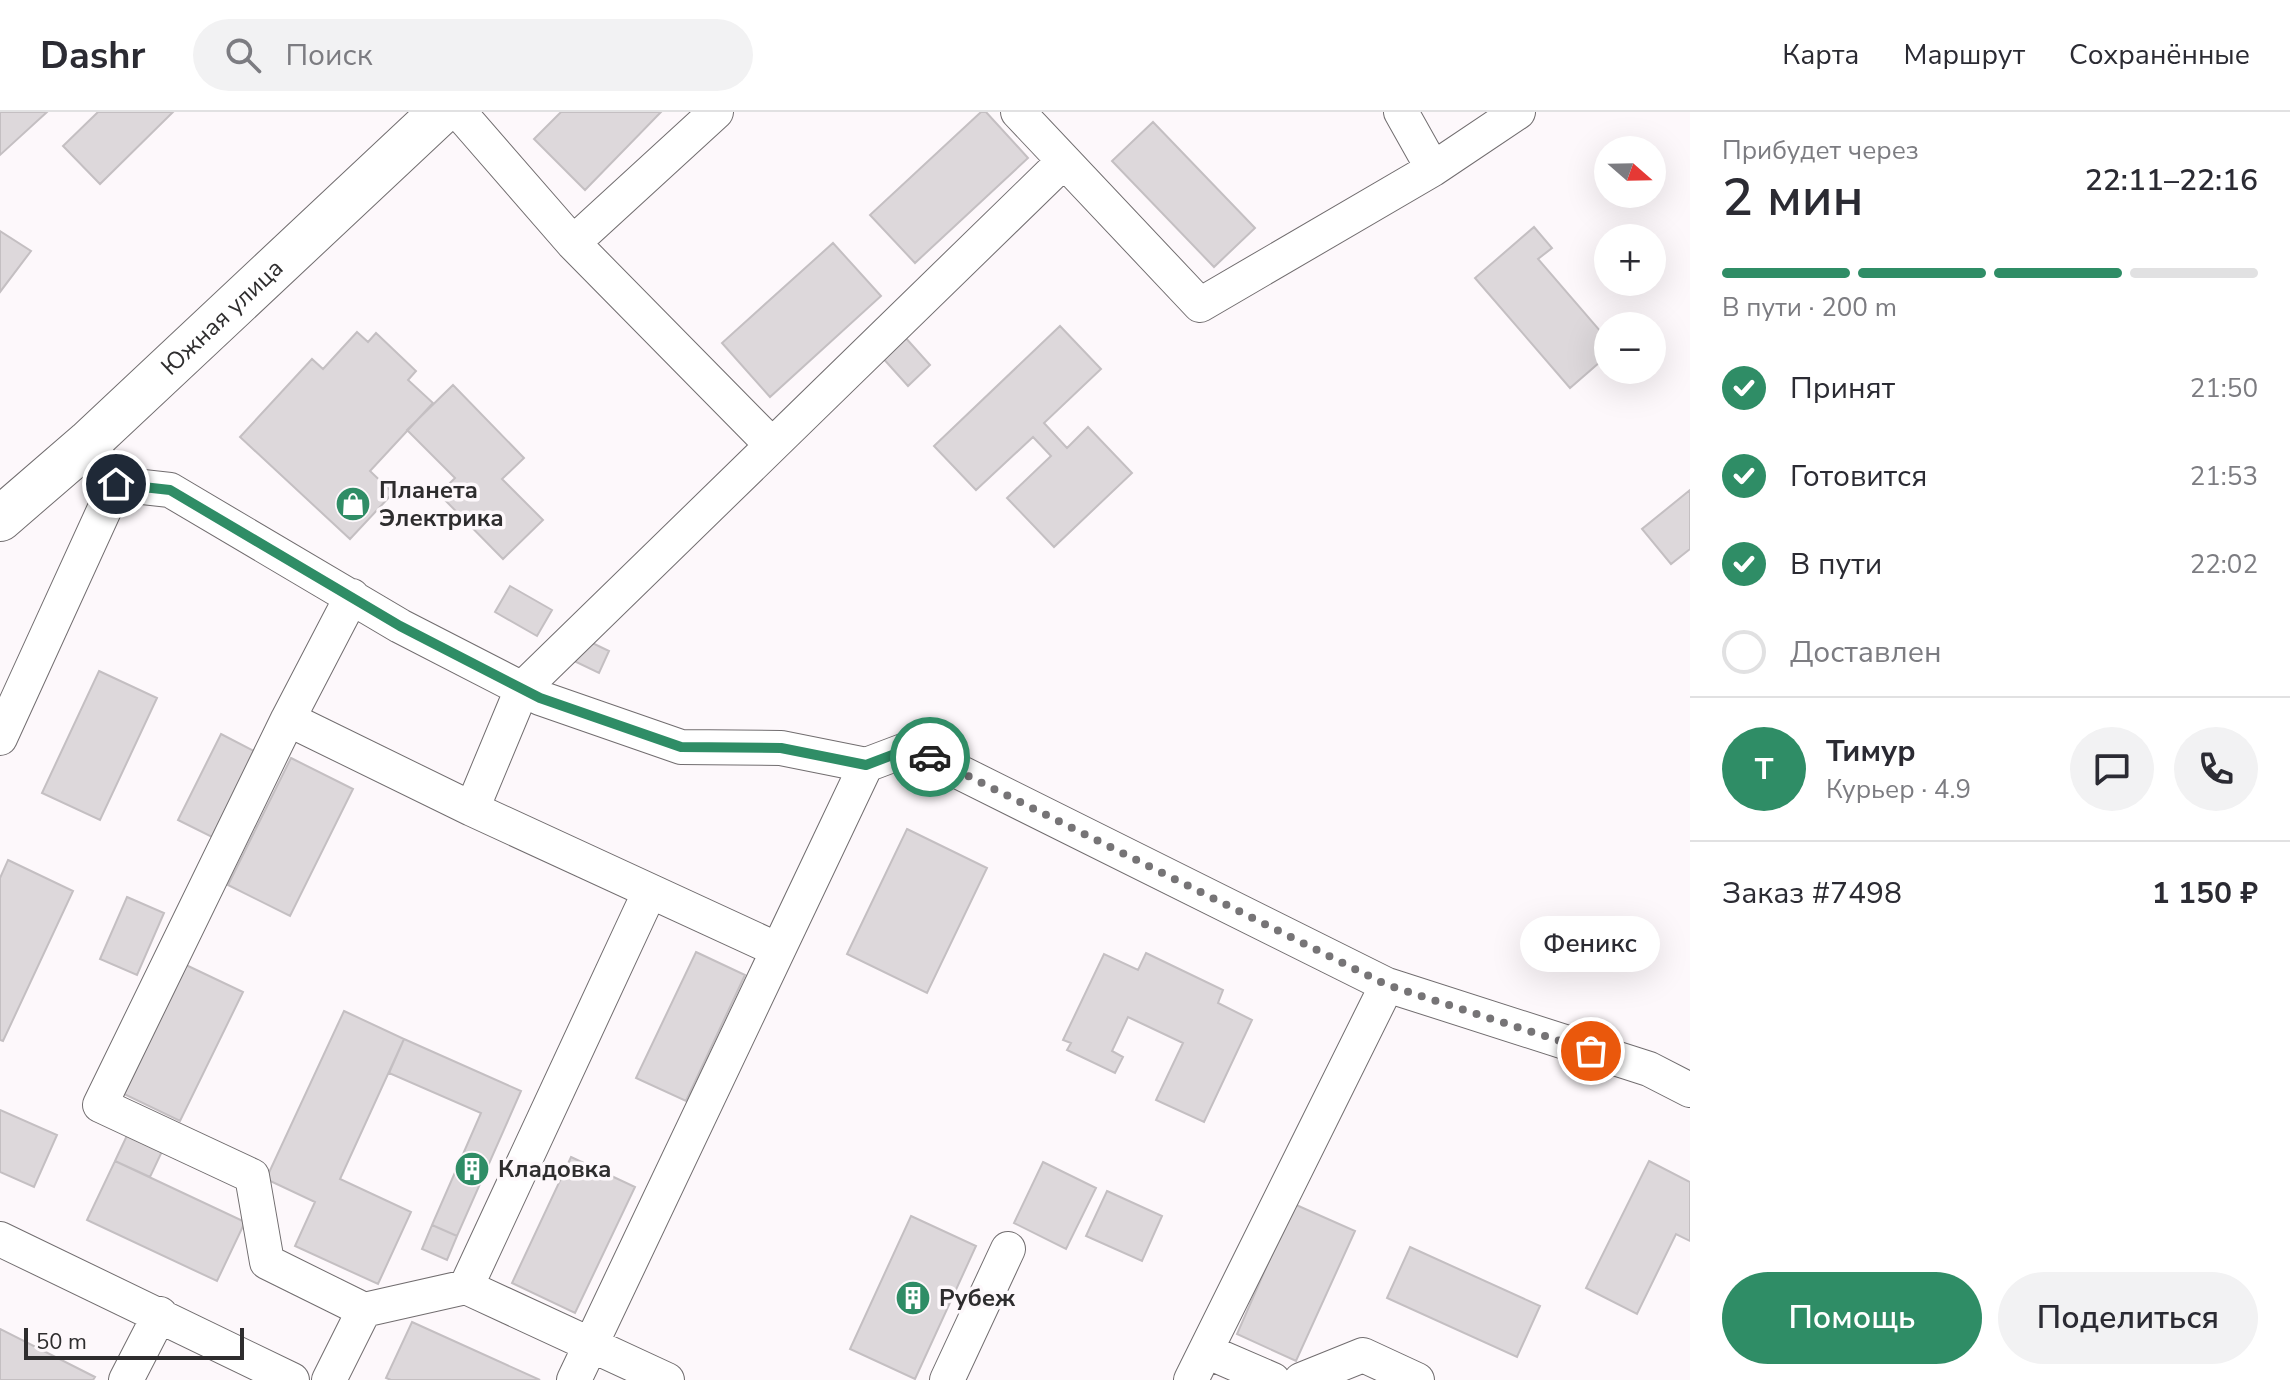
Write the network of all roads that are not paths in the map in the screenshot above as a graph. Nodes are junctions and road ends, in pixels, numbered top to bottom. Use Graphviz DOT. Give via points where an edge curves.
graph roads {
  1 [pos="441,112"];
  2 [pos="459,112"];
  3 [pos="716,112"];
  4 [pos="1018,112"];
  5 [pos="1401,112"];
  6 [pos="1506,116"];
  7 [pos="1064,161"];
  8 [pos="1433,169"];
  9 [pos="573,243"];
  10 [pos="88,443"];
  11 [pos="772,445"];
  12 [pos="116,484"];
  13 [pos="0,519"];
  14 [pos="352,596"];
  15 [pos="522,689"];
  16 [pos="288,719"];
  17 [pos="0,738"];
  18 [pos="866,765"];
  19 [pos="472,809"];
  20 [pos="650,891"];
  21 [pos="778,950"];
  22 [pos="1387,985"];
  23 [pos="1690,1090"];
  24 [pos="0,1239"];
  25 [pos="1008,1249"];
  26 [pos="466,1287"];
  27 [pos="364,1310"];
  28 [pos="160,1314"];
  29 [pos="590,1345"];
  30 [pos="1198,1365"];
  31 [pos="126,1380"];
  32 [pos="292,1380"];
  33 [pos="329,1380"];
  34 [pos="574,1380"];
  35 [pos="667,1380"];
  36 [pos="947,1380"];
  37 [pos="1273,1380"];
  38 [pos="1301,1380"];
  39 [pos="1417,1380"];
  1 -- 10 [label="main road, Южная улица"];
  2 -- 9 [label="street"];
  3 -- 9 [label="street"];
  4 -- 7 [label="street"];
  5 -- 8 [label="street"];
  6 -- 8 [label="street"];
  7 -- 8 [label="street" via="1200,305"];
  7 -- 11 [label="street"];
  9 -- 11 [label="street"];
  10 -- 12 [label="street"];
  10 -- 13 [label="main road, Южная улица"];
  11 -- 15 [label="street"];
  12 -- 14 [label="street" via="170,490"];
  12 -- 17 [label="street"];
  14 -- 15 [label="street"];
  14 -- 16 [label="street"];
  15 -- 18 [label="street" via="681,747 781,748"];
  15 -- 19 [label="street"];
  16 -- 19 [label="street"];
  16 -- 27 [label="street" via="100,1105 252,1176 267,1262"];
  18 -- 21 [label="street"];
  18 -- 22 [label="street" via="911,748"];
  19 -- 20 [label="street"];
  20 -- 21 [label="street"];
  20 -- 26 [label="street"];
  21 -- 29 [label="street"];
  22 -- 23 [label="street" via="1649,1069"];
  22 -- 30 [label="street"];
  24 -- 28 [label="street"];
  25 -- 36 [label="street"];
  26 -- 27 [label="street"];
  26 -- 29 [label="street"];
  27 -- 33 [label="street"];
  28 -- 31 [label="street"];
  28 -- 32 [label="street"];
  29 -- 34 [label="street"];
  29 -- 35 [label="street"];
  30 -- 37 [label="street"];
  38 -- 39 [label="street" via="1363,1355"];
}
